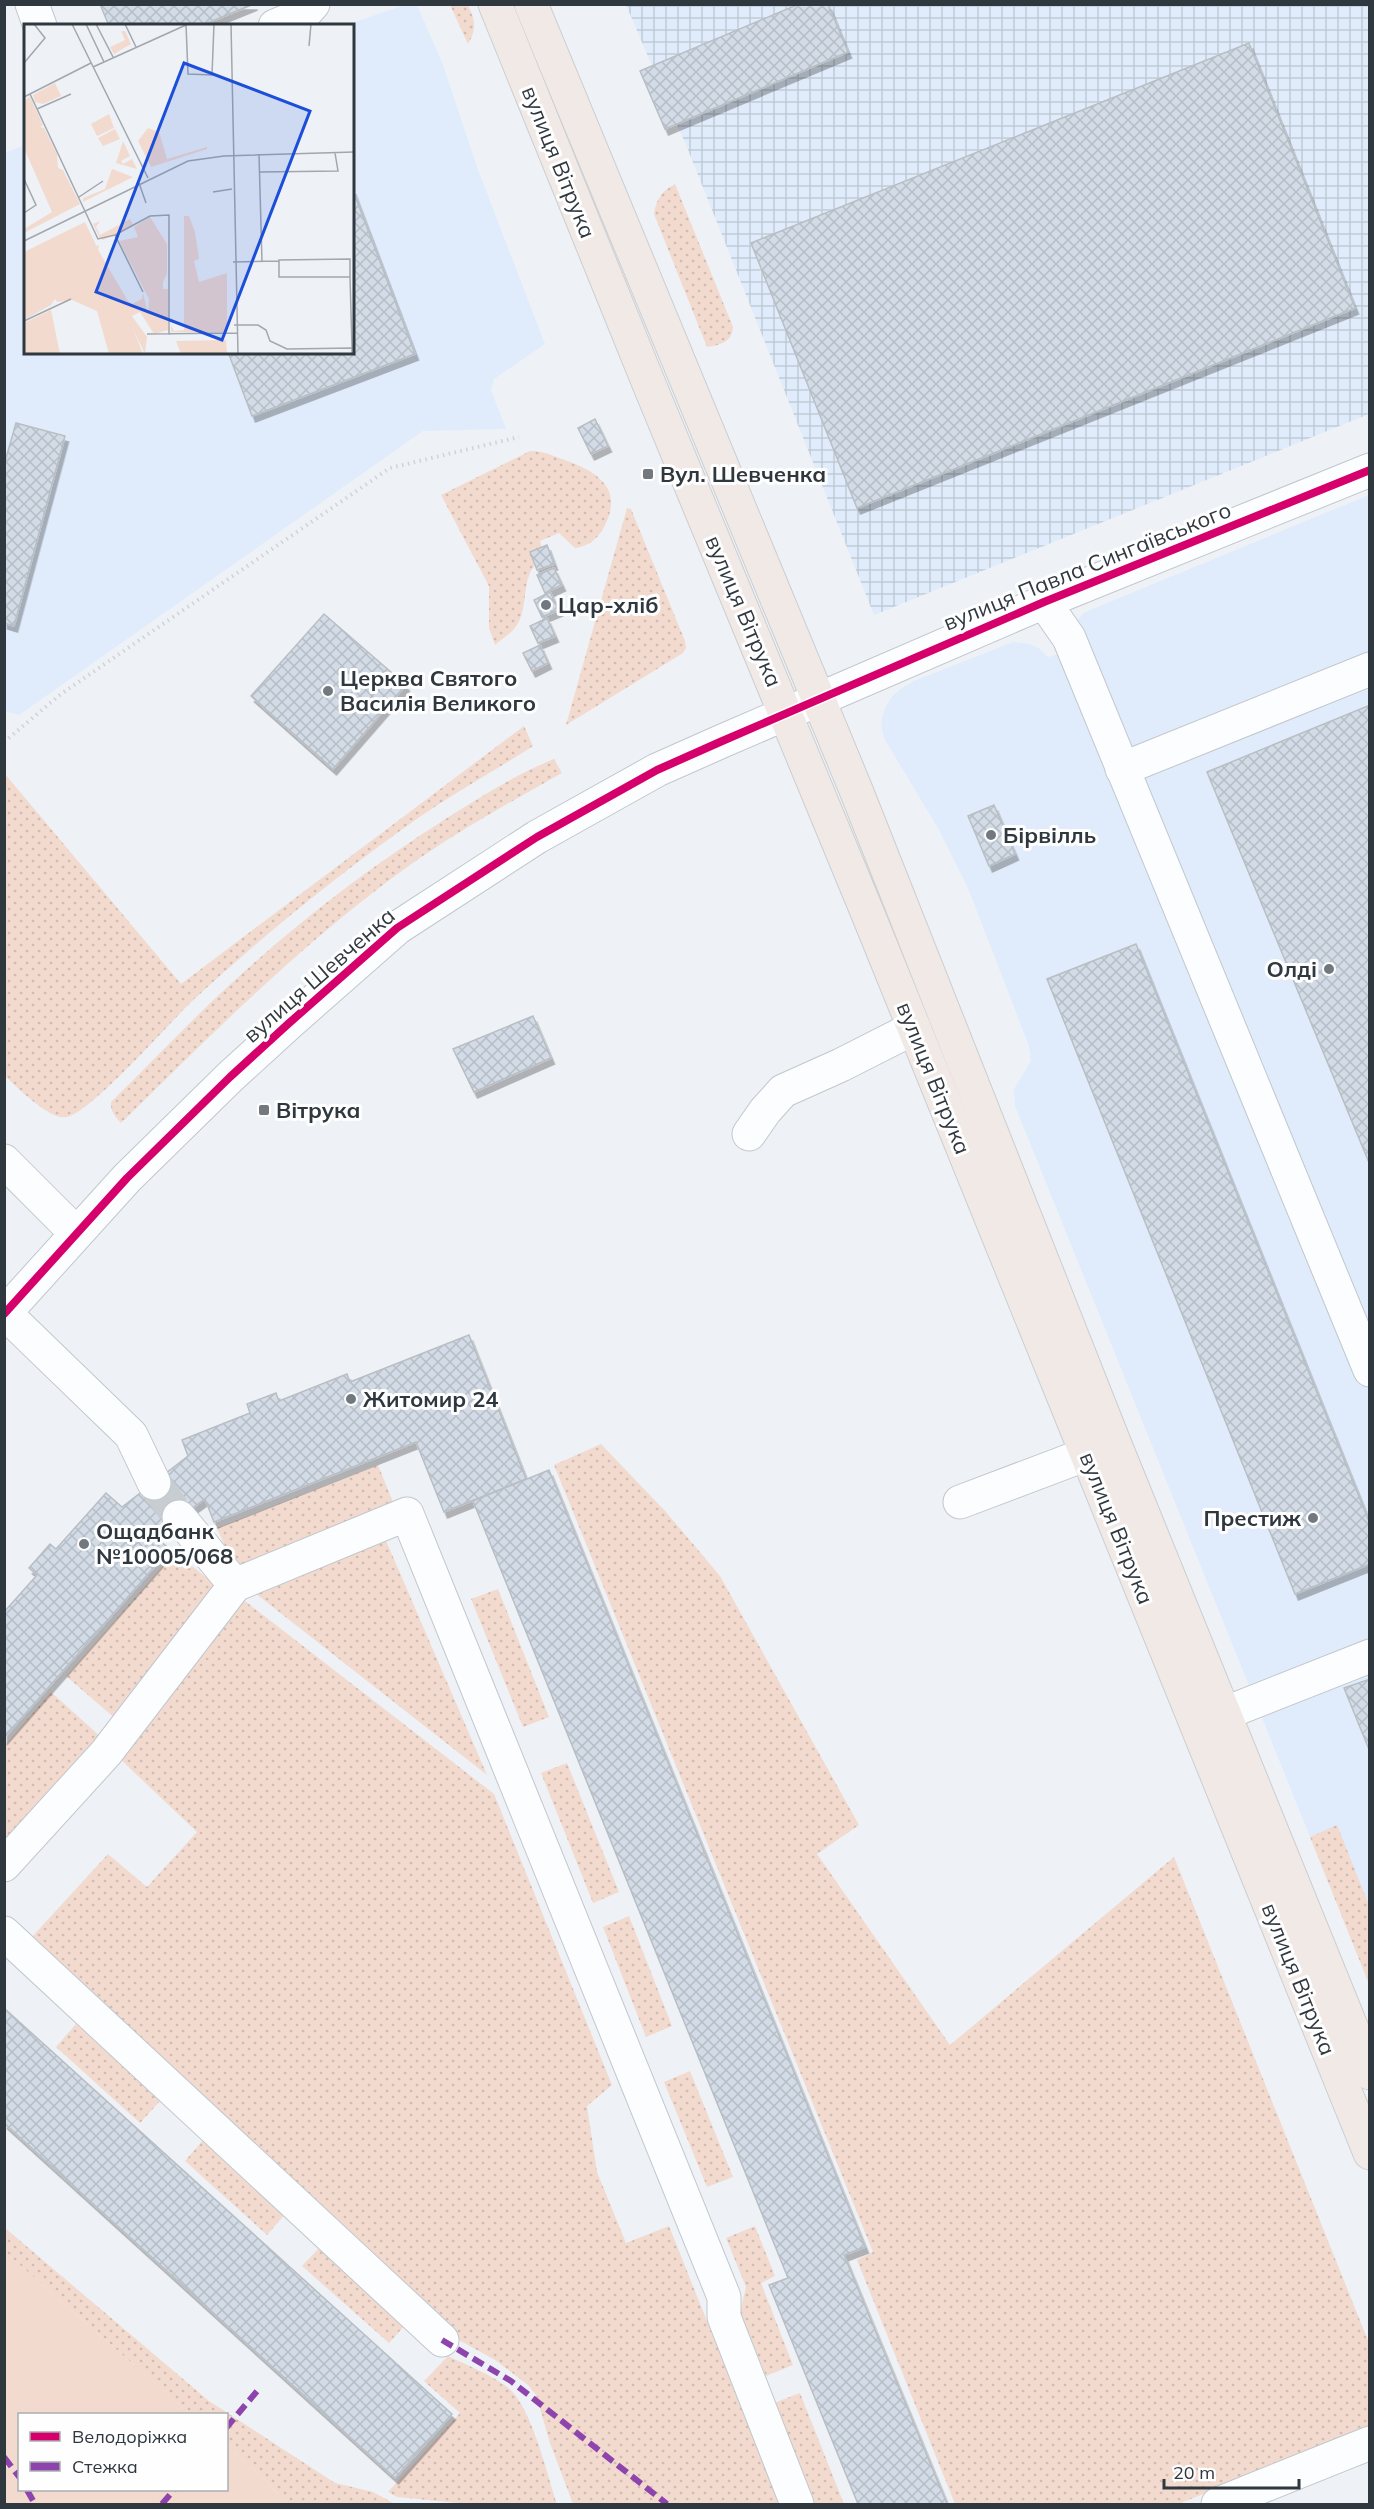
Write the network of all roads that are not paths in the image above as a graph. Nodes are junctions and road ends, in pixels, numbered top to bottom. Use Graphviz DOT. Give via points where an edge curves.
graph roads {
  1 [pos="32,4"];
  2 [pos="313,4"];
  3 [pos="495,4"];
  4 [pos="531,4"];
  5 [pos="39,24"];
  6 [pos="280,24"];
  7 [pos="1370,470"];
  8 [pos="1044,603"];
  9 [pos="1370,669"];
  10 [pos="819,700"];
  11 [pos="786,714"];
  12 [pos="1122,769"];
  13 [pos="914,1028"];
  14 [pos="749,1134"];
  15 [pos="4,1161"];
  16 [pos="76,1233"];
  17 [pos="5,1314"];
  18 [pos="1370,1370"];
  19 [pos="1087,1454"];
  20 [pos="154,1483"];
  21 [pos="960,1502"];
  22 [pos="179,1517"];
  23 [pos="235,1585"];
  24 [pos="1370,1656"];
  25 [pos="1210,1719"];
  26 [pos="4,1865"];
  27 [pos="4,1933"];
  28 [pos="1370,2073"];
  29 [pos="1370,2153"];
  30 [pos="442,2340"];
  31 [pos="1370,2443"];
  32 [pos="797,2505"];
  33 [pos="1218,2505"];
  1 -- 5 [label="street"];
  2 -- 6 [label="street" via="304,14"];
  3 -- 11 [label="main road, вулиця Вітрука"];
  4 -- 10 [label="main road, вулиця Вітрука"];
  7 -- 8 [label="street, вулиця Павла Сингаївського"];
  8 -- 10 [label="street, вулиця Павла Сингаївського"];
  8 -- 12 [label="street" via="1069,638"];
  9 -- 12 [label="street"];
  10 -- 11 [label="street, вулиця Шевченка"];
  10 -- 25 [label="main road, вулиця Вітрука" via="1114,1442"];
  11 -- 13 [label="main road, вулиця Вітрука"];
  11 -- 16 [label="street, вулиця Шевченка" via="657,770 537,837 397,928 230,1077"];
  12 -- 18 [label="street"];
  13 -- 14 [label="street" via="783,1091"];
  13 -- 19 [label="main road, вулиця Вітрука"];
  15 -- 16 [label="street"];
  16 -- 17 [label="street, вулиця Шевченка"];
  17 -- 20 [label="street" via="131,1435"];
  19 -- 21 [label="street"];
  19 -- 25 [label="main road, вулиця Вітрука"];
  22 -- 23 [label="street"];
  23 -- 26 [label="street" via="106,1753"];
  23 -- 32 [label="street" via="407,1514 724,2297 724,2317"];
  24 -- 25 [label="street"];
  25 -- 28 [label="main road, вулиця Вітрука"];
  25 -- 29 [label="main road, вулиця Вітрука"];
  27 -- 30 [label="street"];
  31 -- 33 [label="street"];
}
